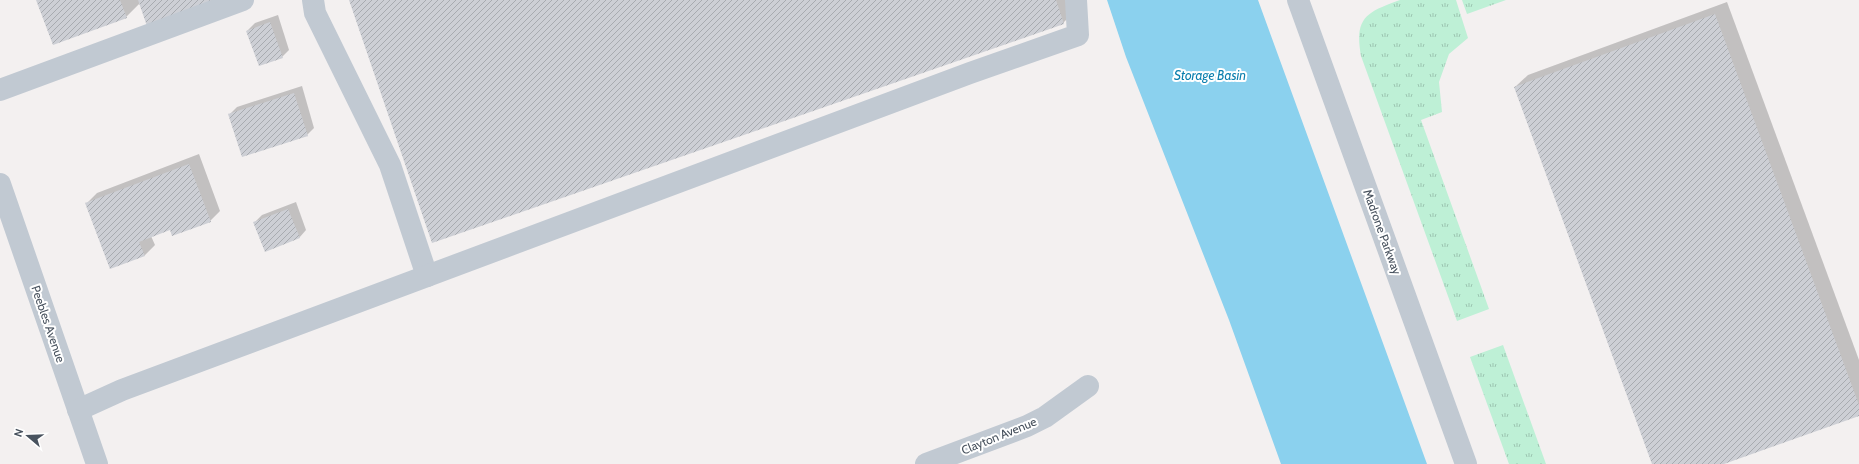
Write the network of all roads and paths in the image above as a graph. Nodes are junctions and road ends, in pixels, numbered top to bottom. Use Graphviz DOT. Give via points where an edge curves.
graph roads {
  1 [pos="244,0"];
  2 [pos="313,0"];
  3 [pos="1076,0"];
  4 [pos="1298,0"];
  5 [pos="0,90"];
  6 [pos="0,184"];
  7 [pos="427,276"];
  8 [pos="1088,386"];
  9 [pos="78,410"];
  10 [pos="97,464"];
  11 [pos="926,464"];
  12 [pos="1466,464"];
  1 -- 5 [label="street"];
  2 -- 7 [label="street" via="316,13 390,165"];
  3 -- 7 [label="street" via="1078,36 970,73"];
  4 -- 12 [label="street, Madrone Parkway"];
  6 -- 9 [label="street, Peebles Avenue"];
  7 -- 9 [label="street" via="122,390"];
  8 -- 11 [label="street, Clayton Avenue" via="1045,417 1027,426"];
  9 -- 10 [label="street, Peebles Avenue"];
}
